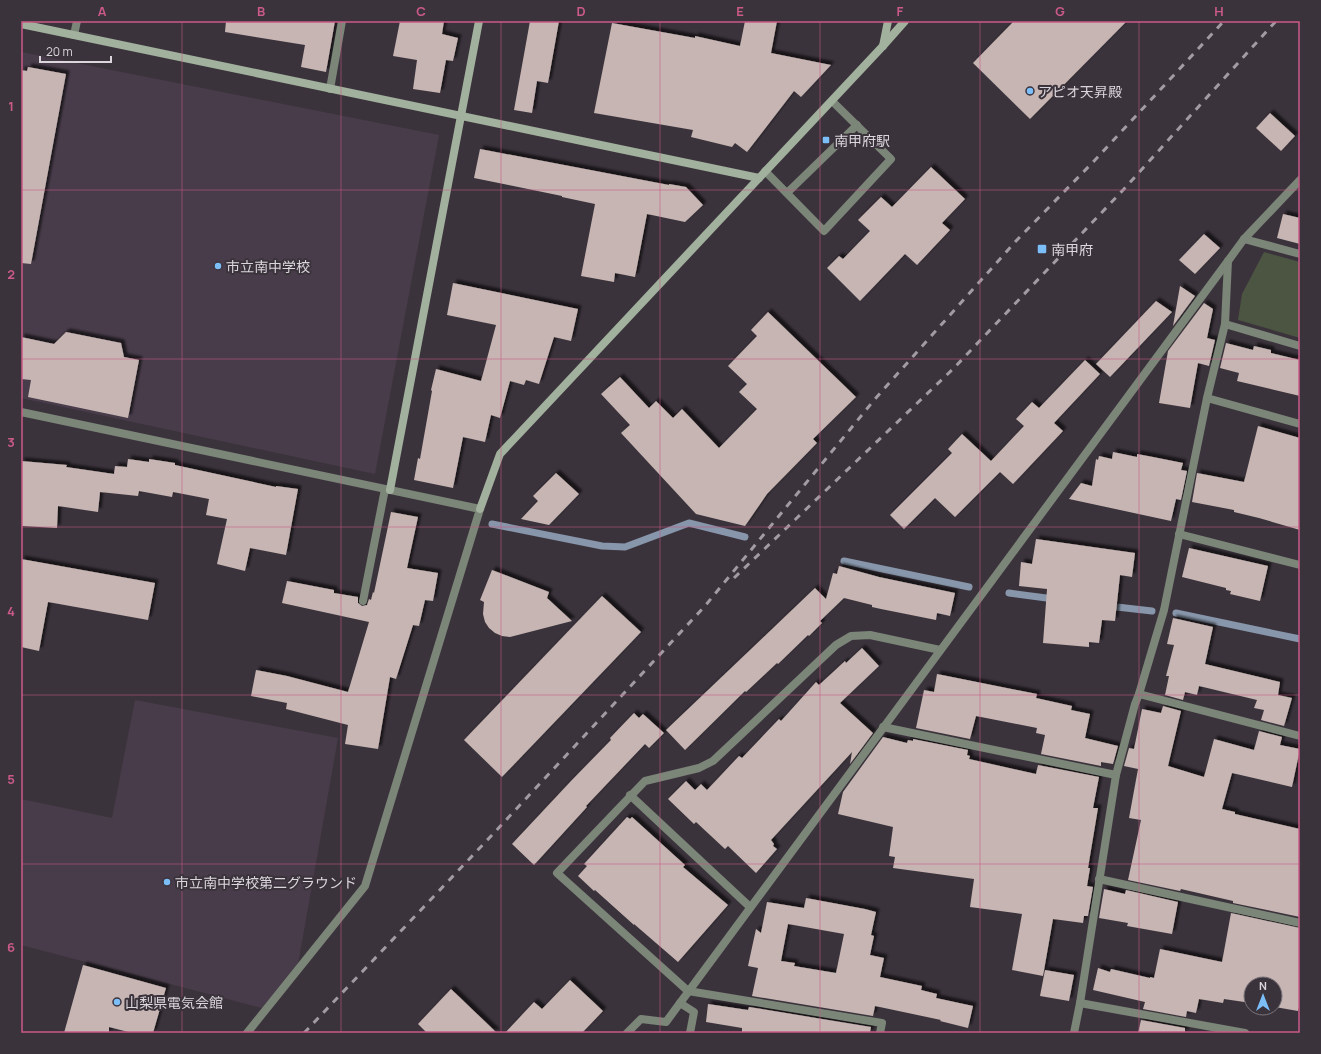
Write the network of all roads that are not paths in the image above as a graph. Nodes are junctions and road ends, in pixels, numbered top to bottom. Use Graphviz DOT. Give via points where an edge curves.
graph roads {
  1 [pos="77,21"];
  2 [pos="342,21"];
  3 [pos="479,21"];
  4 [pos="888,21"];
  5 [pos="905,21"];
  6 [pos="21,24"];
  7 [pos="74,35"];
  8 [pos="882,47"];
  9 [pos="330,89"];
  10 [pos="832,100"];
  11 [pos="461,117"];
  12 [pos="857,125"];
  13 [pos="765,171"];
  14 [pos="759,178"];
  15 [pos="1300,180"];
  16 [pos="787,193"];
  17 [pos="1244,239"];
  18 [pos="1300,254"];
  19 [pos="1228,261"];
  20 [pos="1225,324"];
  21 [pos="1300,346"];
  22 [pos="1207,398"];
  23 [pos="21,412"];
  24 [pos="1300,424"];
  25 [pos="387,490"];
  26 [pos="480,509"];
  27 [pos="1179,534"];
  28 [pos="1300,565"];
  29 [pos="363,601"];
  30 [pos="940,650"];
  31 [pos="1139,694"];
  32 [pos="883,727"];
  33 [pos="1300,736"];
  34 [pos="1116,775"];
  35 [pos="630,795"];
  36 [pos="1100,879"];
  37 [pos="750,907"];
  38 [pos="1300,923"];
  39 [pos="688,991"];
  40 [pos="680,1003"];
  41 [pos="1080,1003"];
  42 [pos="247,1033"];
  43 [pos="627,1033"];
  44 [pos="690,1033"];
  45 [pos="880,1033"];
  46 [pos="1074,1033"];
  47 [pos="1245,1033"];
  1 -- 7 [label="street"];
  2 -- 9 [label="street"];
  3 -- 11 [label="street"];
  4 -- 8 [label="street"];
  5 -- 8 [label="street"];
  6 -- 7 [label="street"];
  7 -- 9 [label="street"];
  8 -- 10 [label="street"];
  9 -- 11 [label="street"];
  10 -- 12 [label="street"];
  10 -- 13 [label="street"];
  11 -- 14 [label="street"];
  11 -- 25 [label="street"];
  12 -- 16 [label="street"];
  12 -- 16 [label="street" via="891,159 824,231"];
  13 -- 14 [label="street"];
  13 -- 16 [label="street"];
  14 -- 26 [label="street" via="500,454"];
  15 -- 17 [label="street"];
  17 -- 18 [label="street"];
  17 -- 19 [label="street"];
  19 -- 20 [label="street"];
  19 -- 30 [label="street"];
  20 -- 21 [label="street"];
  20 -- 22 [label="street"];
  22 -- 24 [label="street"];
  22 -- 27 [label="street"];
  23 -- 25 [label="street"];
  25 -- 26 [label="street"];
  25 -- 29 [label="street"];
  26 -- 42 [label="street" via="365,886"];
  27 -- 28 [label="street"];
  27 -- 31 [label="street" via="1164,610"];
  30 -- 32 [label="street"];
  30 -- 35 [label="street" via="870,635 852,636 836,645 713,761 699,768 645,781"];
  31 -- 33 [label="street"];
  31 -- 34 [label="street"];
  32 -- 34 [label="street"];
  32 -- 37 [label="street"];
  34 -- 36 [label="street"];
  35 -- 37 [label="street"];
  35 -- 39 [label="street" via="557,873"];
  36 -- 38 [label="street"];
  36 -- 41 [label="street"];
  37 -- 39 [label="street"];
  39 -- 40 [label="street"];
  39 -- 45 [label="street" via="882,1023"];
  40 -- 43 [label="street" via="666,1022 641,1019"];
  40 -- 44 [label="street" via="694,1012"];
  41 -- 46 [label="street"];
  41 -- 47 [label="street"];
}
